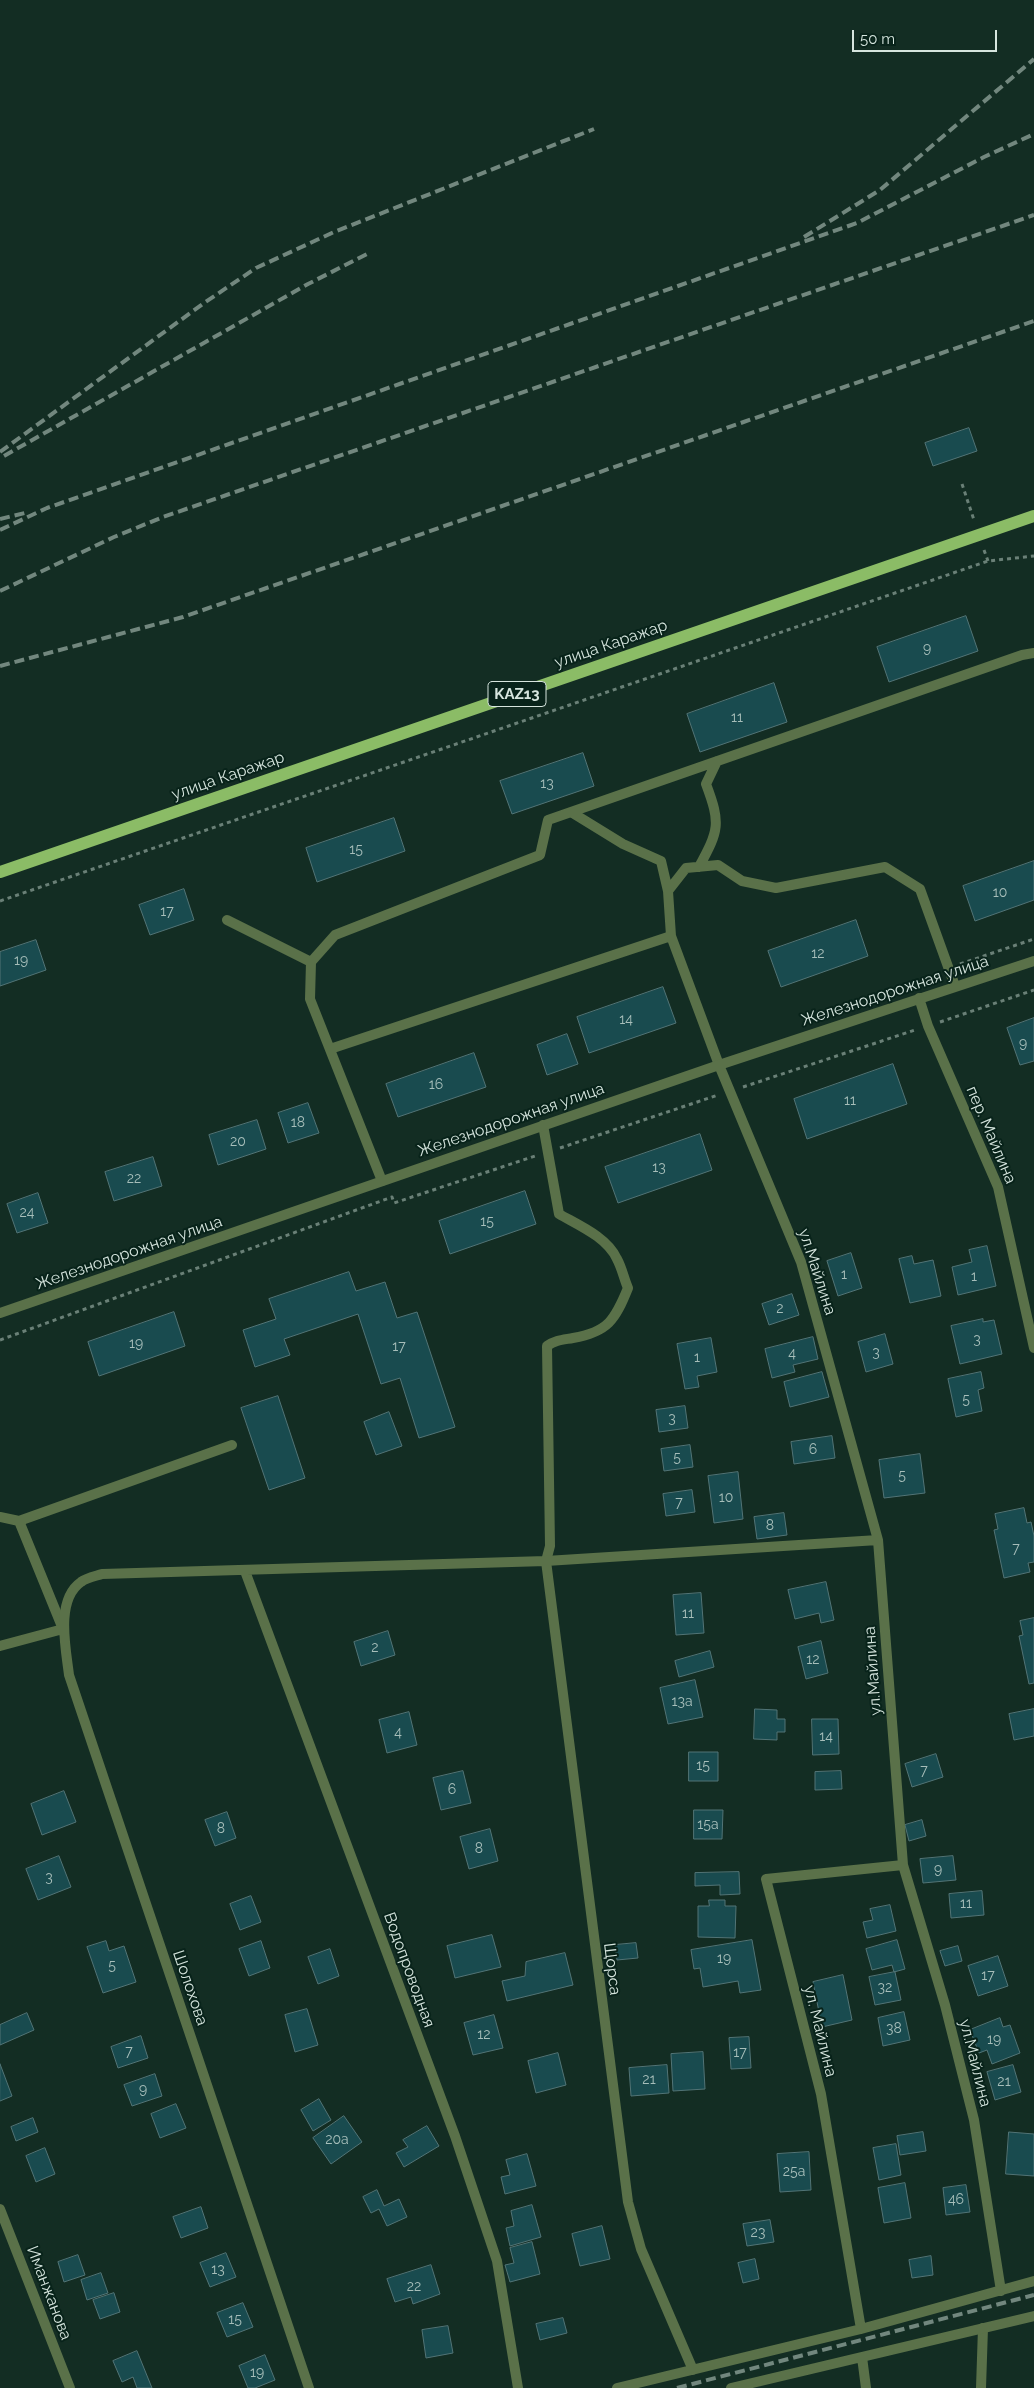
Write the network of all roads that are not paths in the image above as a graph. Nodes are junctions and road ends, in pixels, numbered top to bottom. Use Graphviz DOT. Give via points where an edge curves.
graph roads {
  1 [pos="1034,516"];
  2 [pos="1034,653"];
  3 [pos="717,761"];
  4 [pos="570,812"];
  5 [pos="699,867"];
  6 [pos="0,872"];
  7 [pos="668,891"];
  8 [pos="227,920"];
  9 [pos="671,936"];
  10 [pos="1034,961"];
  11 [pos="311,962"];
  12 [pos="955,986"];
  13 [pos="919,998"];
  14 [pos="330,1049"];
  15 [pos="719,1065"];
  16 [pos="543,1125"];
  17 [pos="382,1180"];
  18 [pos="0,1313"];
  19 [pos="1034,1348"];
  20 [pos="232,1445"];
  21 [pos="0,1517"];
  22 [pos="19,1521"];
  23 [pos="878,1540"];
  24 [pos="546,1561"];
  25 [pos="245,1571"];
  26 [pos="63,1629"];
  27 [pos="0,1646"];
  28 [pos="903,1865"];
  29 [pos="0,2209"];
  30 [pos="1034,2281"];
  31 [pos="1001,2290"];
  32 [pos="1034,2316"];
  33 [pos="983,2328"];
  34 [pos="861,2329"];
  35 [pos="862,2357"];
  36 [pos="693,2370"];
  37 [pos="70,2388"];
  38 [pos="309,2388"];
  39 [pos="518,2388"];
  40 [pos="617,2388"];
  41 [pos="731,2388"];
  42 [pos="866,2388"];
  43 [pos="981,2388"];
  1 -- 6 [label="main road, улица Каражар / KAZ13"];
  2 -- 3 [label="street"];
  3 -- 4 [label="street"];
  3 -- 5 [label="street" via="706,784 717,813 715,837"];
  4 -- 7 [label="street, ул.Майлина" via="623,844 661,861"];
  4 -- 11 [label="street" via="548,820 540,855 335,935"];
  5 -- 7 [label="street" via="686,868"];
  5 -- 12 [label="street" via="718,865 742,881 776,888 884,867 920,889"];
  7 -- 9 [label="street, ул.Майлина"];
  8 -- 11 [label="street"];
  9 -- 14 [label="street"];
  9 -- 15 [label="street, ул.Майлина"];
  10 -- 12 [label="street, Железнодорожная улица"];
  11 -- 14 [label="street" via="310,999"];
  12 -- 13 [label="street, Железнодорожная улица"];
  13 -- 15 [label="street, Железнодорожная улица"];
  13 -- 19 [label="street, пер. Майлина" via="928,1026 998,1186"];
  14 -- 17 [label="street"];
  15 -- 16 [label="street, Железнодорожная улица"];
  15 -- 23 [label="street, ул.Майлина" via="801,1262"];
  16 -- 17 [label="street, Железнодорожная улица"];
  16 -- 24 [label="street, Щорса" via="559,1214 592,1233 608,1247 617,1258 628,1288 617,1314 596,1333 556,1340 547,1346 550,1546"];
  17 -- 18 [label="street, Железнодорожная улица"];
  20 -- 22 [label="street"];
  21 -- 22 [label="street"];
  22 -- 26 [label="street"];
  23 -- 24 [label="street"];
  23 -- 28 [label="street, ул.Майлина"];
  24 -- 25 [label="street"];
  24 -- 36 [label="street, Щорса" via="628,2202 641,2249"];
  25 -- 26 [label="street, Шолохова" via="102,1574 81,1582 70,1594"];
  25 -- 39 [label="street, Водопроводная" via="494,2252"];
  26 -- 27 [label="street"];
  26 -- 38 [label="street, Шолохова" via="69,1675"];
  28 -- 31 [label="street, ул.Майлина" via="945,2005 974,2120"];
  28 -- 34 [label="street, ул. Майлина" via="766,1879 821,2094"];
  29 -- 37 [label="street, Иманжанова"];
  30 -- 31 [label="street"];
  31 -- 34 [label="street"];
  32 -- 33 [label="street"];
  33 -- 35 [label="street"];
  33 -- 43 [label="street"];
  34 -- 36 [label="street"];
  35 -- 41 [label="street"];
  35 -- 42 [label="street"];
  36 -- 40 [label="street"];
}
